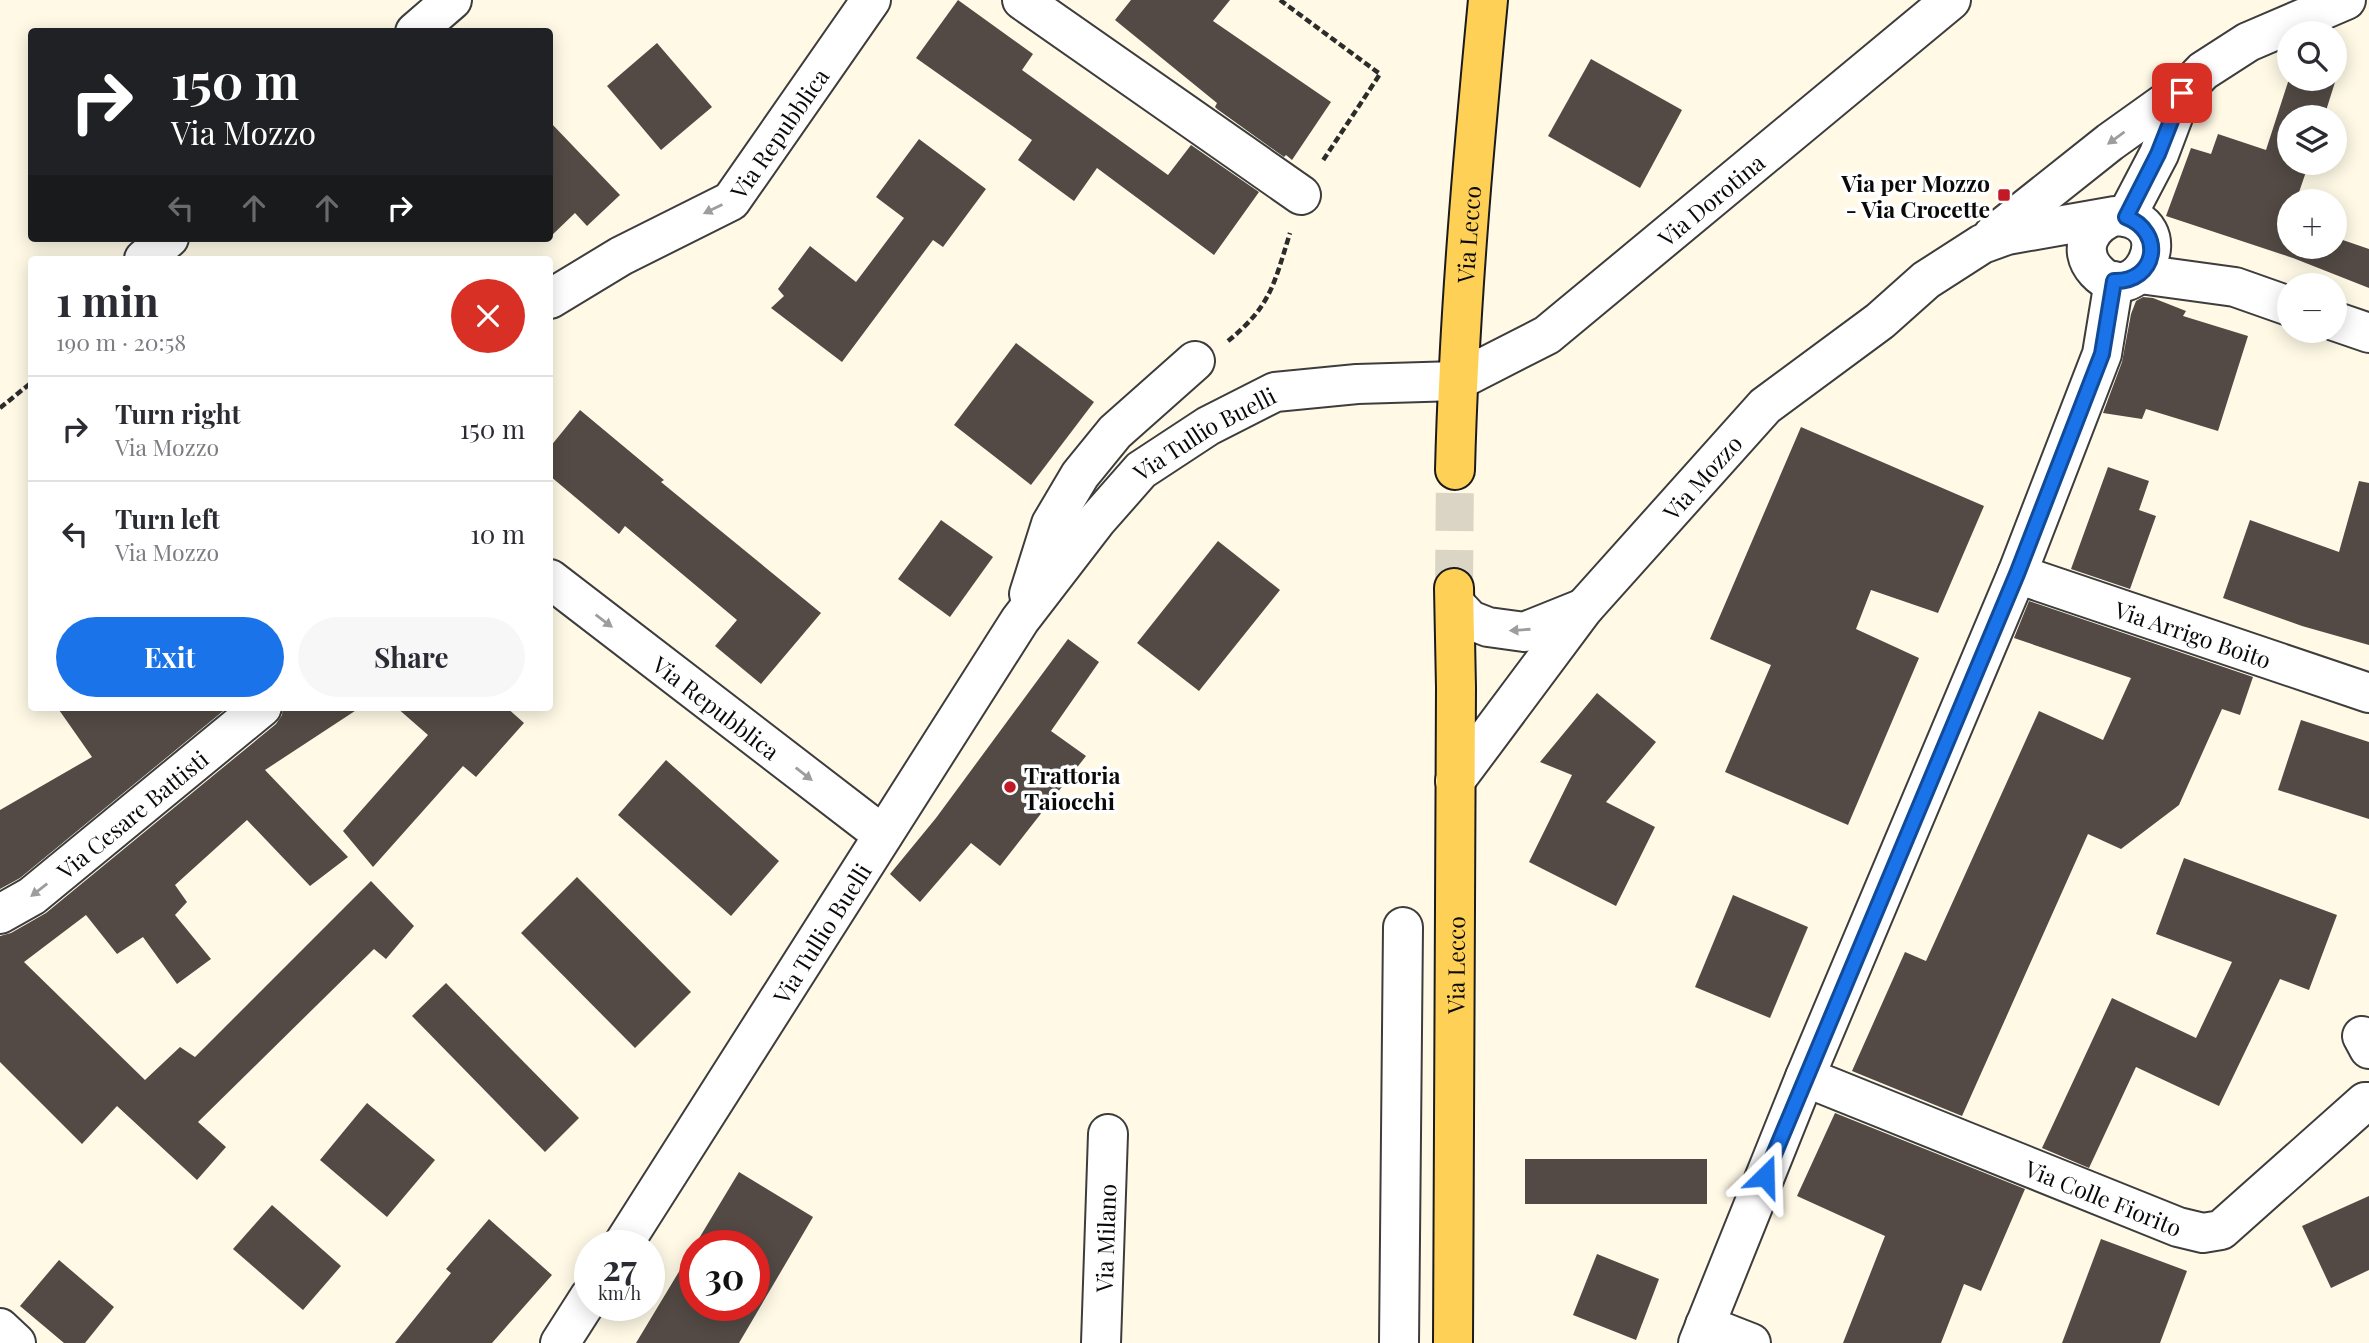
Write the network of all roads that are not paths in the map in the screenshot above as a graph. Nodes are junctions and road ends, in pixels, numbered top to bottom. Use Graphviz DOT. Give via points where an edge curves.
graph roads {
  1 [pos="452,0"];
  2 [pos="871,0"];
  3 [pos="1022,0"];
  4 [pos="1488,0"];
  5 [pos="1951,0"];
  6 [pos="2346,0"];
  7 [pos="420,28"];
  8 [pos="2191,84"];
  9 [pos="1301,195"];
  10 [pos="2130,223"];
  11 [pos="1995,240"];
  12 [pos="164,242"];
  13 [pos="148,256"];
  14 [pos="2116,274"];
  15 [pos="2235,288"];
  16 [pos="553,297"];
  17 [pos="2277,302"];
  18 [pos="2347,325"];
  19 [pos="2369,333"];
  20 [pos="1195,362"];
  21 [pos="1457,381"];
  22 [pos="1455,470"];
  23 [pos="2017,574"];
  24 [pos="553,581"];
  25 [pos="1454,596"];
  26 [pos="1584,608"];
  27 [pos="1020,620"];
  28 [pos="2369,693"];
  29 [pos="257,711"];
  30 [pos="1455,781"];
  31 [pos="883,835"];
  32 [pos="0,914"];
  33 [pos="1403,926"];
  34 [pos="1805,1077"];
  35 [pos="2369,1102"];
  36 [pos="1108,1134"];
  37 [pos="632,1230"];
  38 [pos="574,1321"];
  39 [pos="0,1328"];
  40 [pos="1702,1334"];
  41 [pos="16,1343"];
  42 [pos="560,1343"];
  43 [pos="1101,1343"];
  44 [pos="1399,1343"];
  45 [pos="1453,1343"];
  46 [pos="1751,1343"];
  1 -- 7 [label="street"];
  2 -- 16 [label="street, Via Repubblica, one-way" via="731,201 621,256"];
  3 -- 9 [label="street"];
  4 -- 21 [label="main road, Via Lecco"];
  5 -- 21 [label="street, Via Dorotina" via="1547,335"];
  6 -- 8 [label="street" via="2248,42"];
  8 -- 10 [label="street" via="2182,93"];
  8 -- 11 [label="street, one-way" via="2110,142"];
  10 -- 11 [label="street, Via Mozzo"];
  10 -- 14 [label="street" via="2152,247 2150,258"];
  10 -- 14 [label="street" via="2104,220 2090,235 2088,256"];
  10 -- 15 [label="street"];
  11 -- 14 [label="street"];
  11 -- 26 [label="street, Via Mozzo" via="1926,280 1880,321 1765,406"];
  12 -- 13 [label="street"];
  14 -- 15 [label="street"];
  14 -- 23 [label="street" via="2102,354"];
  15 -- 17 [label="street"];
  18 -- 19 [label="street"];
  20 -- 27 [label="street, Via Tullio Buelli" via="1115,432 1080,475 1051,524"];
  21 -- 22 [label="main road, Via Lecco"];
  21 -- 27 [label="street, Via Tullio Buelli" via="1275,392 1208,426 1141,470"];
  23 -- 28 [label="street, Via Arrigo Boito"];
  23 -- 34 [label="street"];
  24 -- 31 [label="street, Via Repubblica, one-way"];
  26 -- 25 [label="street, one-way" via="1524,632 1507,631 1470,620"];
  25 -- 30 [label="main road, Via Lecco"];
  26 -- 30 [label="street, Via Mozzo"];
  27 -- 31 [label="street, Via Tullio Buelli"];
  29 -- 32 [label="street, Via Cesare Battisti, one-way" via="32,896"];
  30 -- 45 [label="main road, Via Lecco"];
  31 -- 37 [label="street, Via Tullio Buelli"];
  33 -- 44 [label="street"];
  34 -- 35 [label="street, Via Colle Fiorito" via="2178,1227 2203,1233 2221,1230"];
  34 -- 40 [label="street"];
  36 -- 43 [label="street, Via Milano"];
  38 -- 42 [label="street"];
  39 -- 41 [label="street"];
  40 -- 46 [label="street"];
}
